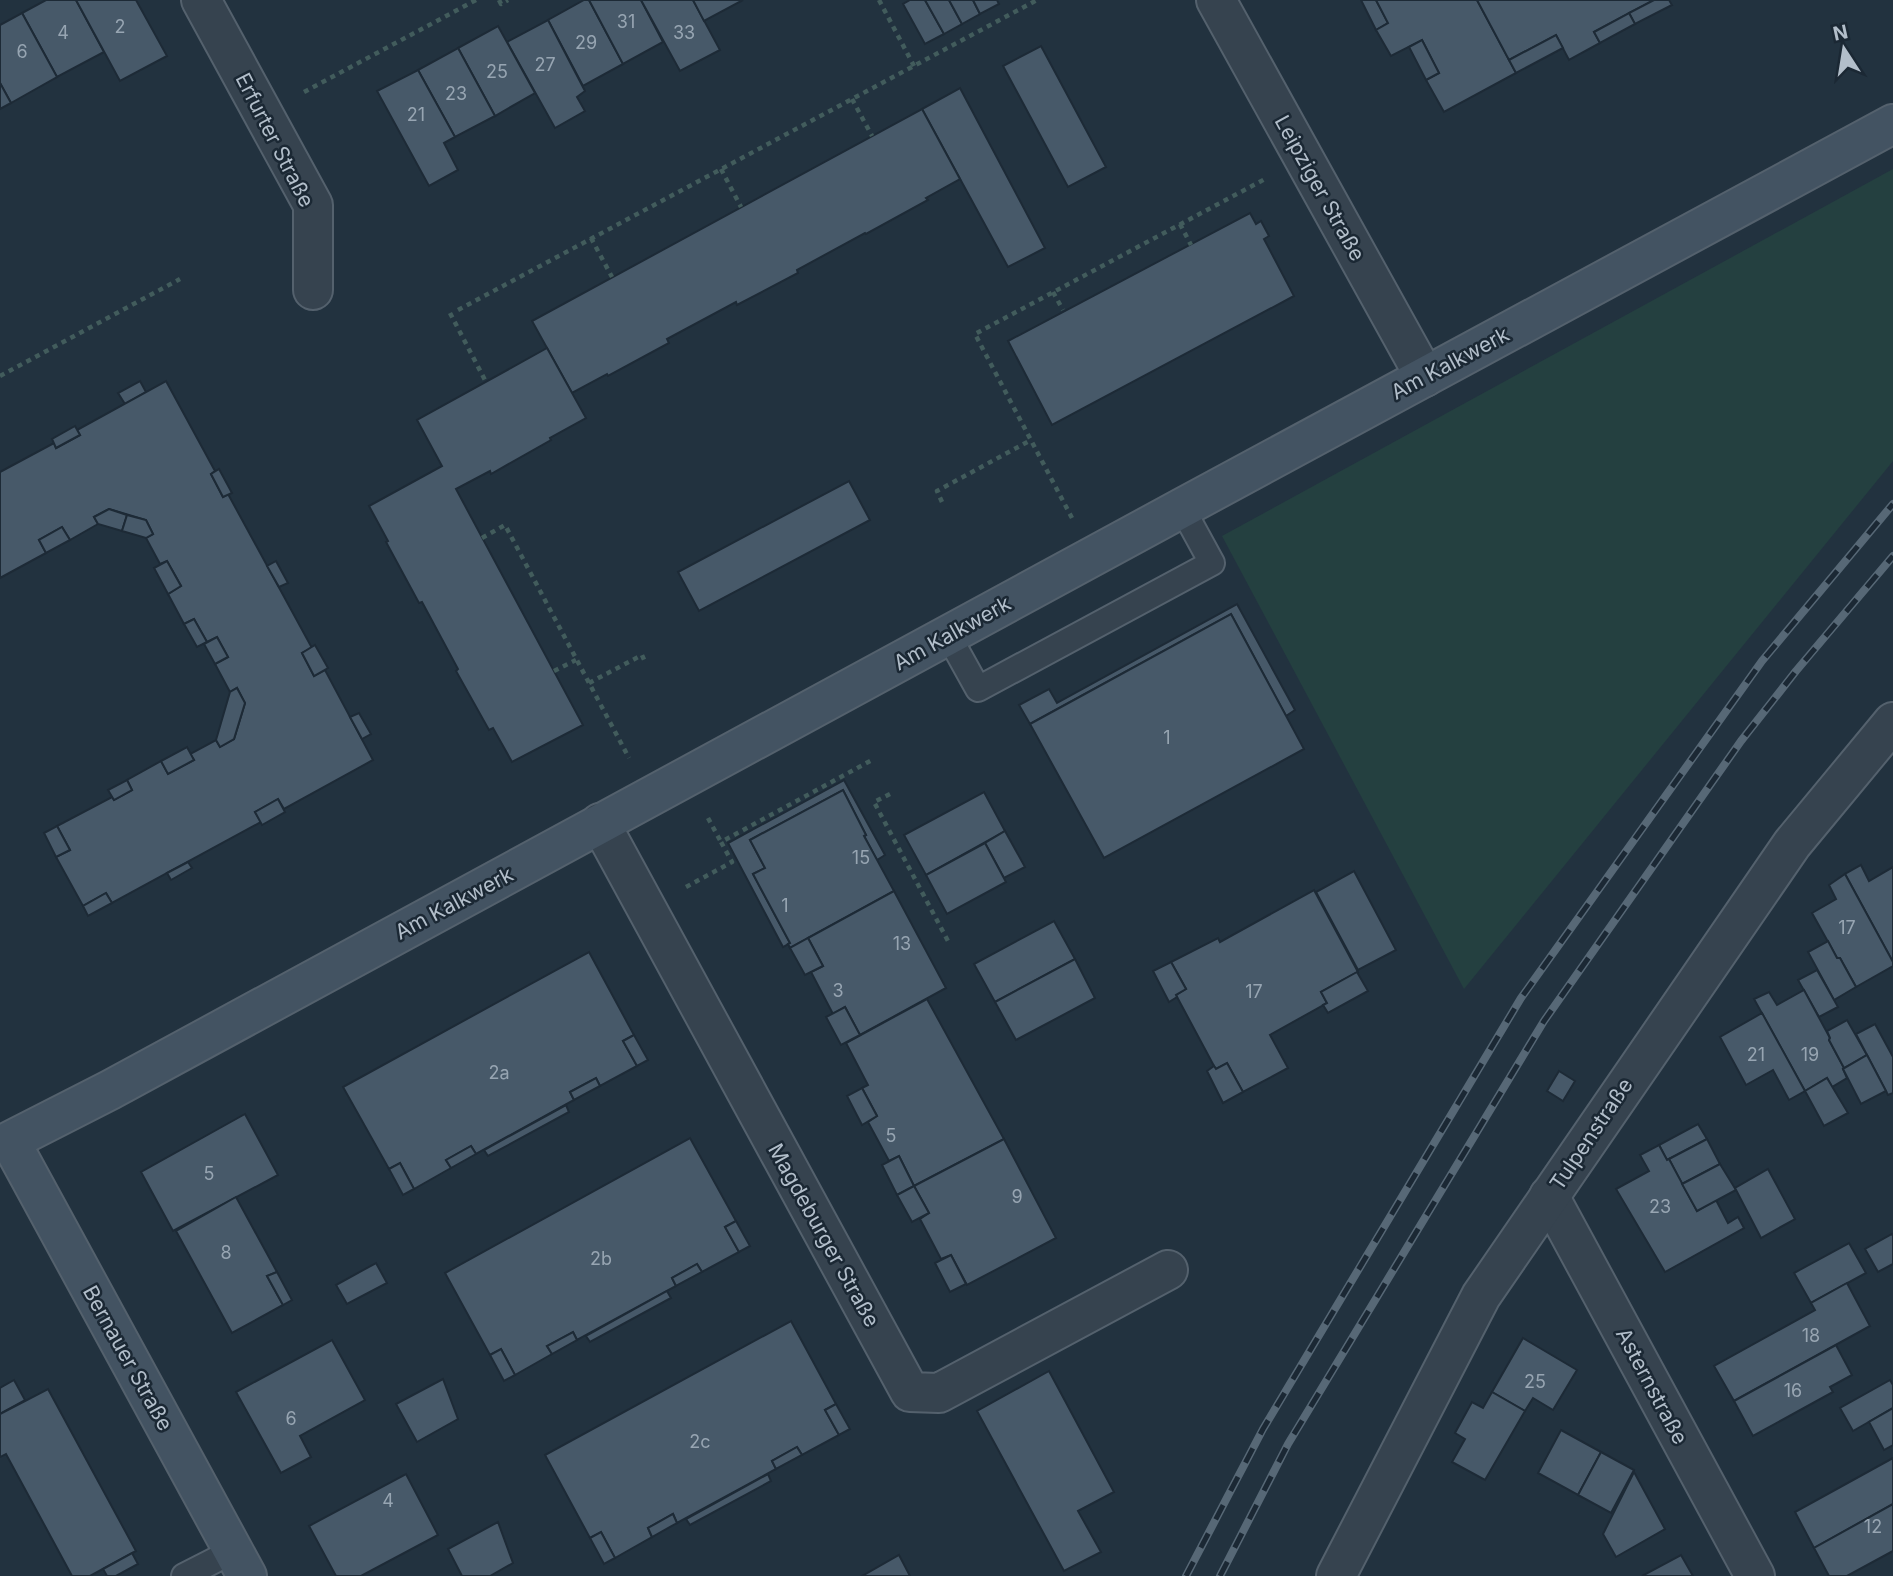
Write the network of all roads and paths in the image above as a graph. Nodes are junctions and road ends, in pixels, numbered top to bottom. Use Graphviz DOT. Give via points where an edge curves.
graph roads {
  1 [pos="201,0"];
  2 [pos="476,0"];
  3 [pos="499,0"];
  4 [pos="508,0"];
  5 [pos="879,0"];
  6 [pos="1037,0"];
  7 [pos="1216,0"];
  8 [pos="914,65"];
  9 [pos="852,99"];
  10 [pos="263,113"];
  11 [pos="1893,124"];
  12 [pos="872,136"];
  13 [pos="1303,158"];
  14 [pos="721,169"];
  15 [pos="741,207"];
  16 [pos="1180,225"];
  17 [pos="591,238"];
  18 [pos="1191,245"];
  19 [pos="612,277"];
  20 [pos="180,279"];
  21 [pos="313,290"];
  22 [pos="1053,292"];
  23 [pos="458,310"];
  24 [pos="1063,310"];
  25 [pos="450,313"];
  26 [pos="0,376"];
  27 [pos="1424,377"];
  28 [pos="486,382"];
  29 [pos="1031,440"];
  30 [pos="942,502"];
  31 [pos="1182,508"];
  32 [pos="1075,523"];
  33 [pos="482,538"];
  34 [pos="948,635"];
  35 [pos="576,660"];
  36 [pos="645,662"];
  37 [pos="554,671"];
  38 [pos="589,683"];
  39 [pos="1893,722"];
  40 [pos="872,760"];
  41 [pos="632,764"];
  42 [pos="890,794"];
  43 [pos="707,818"];
  44 [pos="600,823"];
  45 [pos="721,842"];
  46 [pos="647,909"];
  47 [pos="948,941"];
  48 [pos="3,1136"];
  49 [pos="1549,1196"];
  50 [pos="1168,1270"];
  51 [pos="240,1563"];
  52 [pos="184,1576"];
  53 [pos="1336,1576"];
  54 [pos="1755,1576"];
  1 -- 10 [label="street, Erfurter Straße"];
  2 -- 10 [label="path"];
  3 -- 4 [label="path" via="501,4"];
  5 -- 8 [label="path"];
  6 -- 8 [label="path"];
  7 -- 13 [label="street, Leipziger Straße"];
  8 -- 9 [label="path"];
  9 -- 12 [label="path"];
  9 -- 14 [label="path"];
  10 -- 21 [label="street, Erfurter Straße" via="313,205"];
  11 -- 27 [label="street, Am Kalkwerk"];
  13 -- 16 [label="path"];
  13 -- 27 [label="street, Leipziger Straße"];
  14 -- 15 [label="path"];
  14 -- 17 [label="path"];
  16 -- 18 [label="path"];
  16 -- 22 [label="path"];
  17 -- 19 [label="path"];
  17 -- 23 [label="path"];
  20 -- 26 [label="path"];
  22 -- 24 [label="path"];
  22 -- 29 [label="path" via="975,334"];
  25 -- 28 [label="path"];
  27 -- 31 [label="street, Am Kalkwerk"];
  29 -- 30 [label="path" via="937,491"];
  29 -- 32 [label="path"];
  31 -- 34 [label="street, Am Kalkwerk"];
  31 -- 34 [label="lane" via="1212,563 978,690"];
  33 -- 35 [label="path" via="505,525"];
  34 -- 44 [label="street, Am Kalkwerk"];
  35 -- 37 [label="path"];
  35 -- 38 [label="path"];
  36 -- 38 [label="path" via="642,654"];
  38 -- 41 [label="path"];
  39 -- 49 [label="street, Tulpenstraße" via="1792,844"];
  40 -- 45 [label="path"];
  42 -- 47 [label="path" via="874,802"];
  43 -- 45 [label="path"];
  44 -- 46 [label="street, Magdeburger Straße"];
  44 -- 48 [label="street, Am Kalkwerk" via="110,1090"];
  45 -- 46 [label="path" via="732,862"];
  46 -- 50 [label="street, Magdeburger Straße" via="911,1392 939,1393"];
  48 -- 51 [label="street, Bernauer Straße"];
  49 -- 53 [label="street, Tulpenstraße" via="1481,1296"];
  49 -- 54 [label="street, Asternstraße"];
  51 -- 52 [label="lane"];
}
